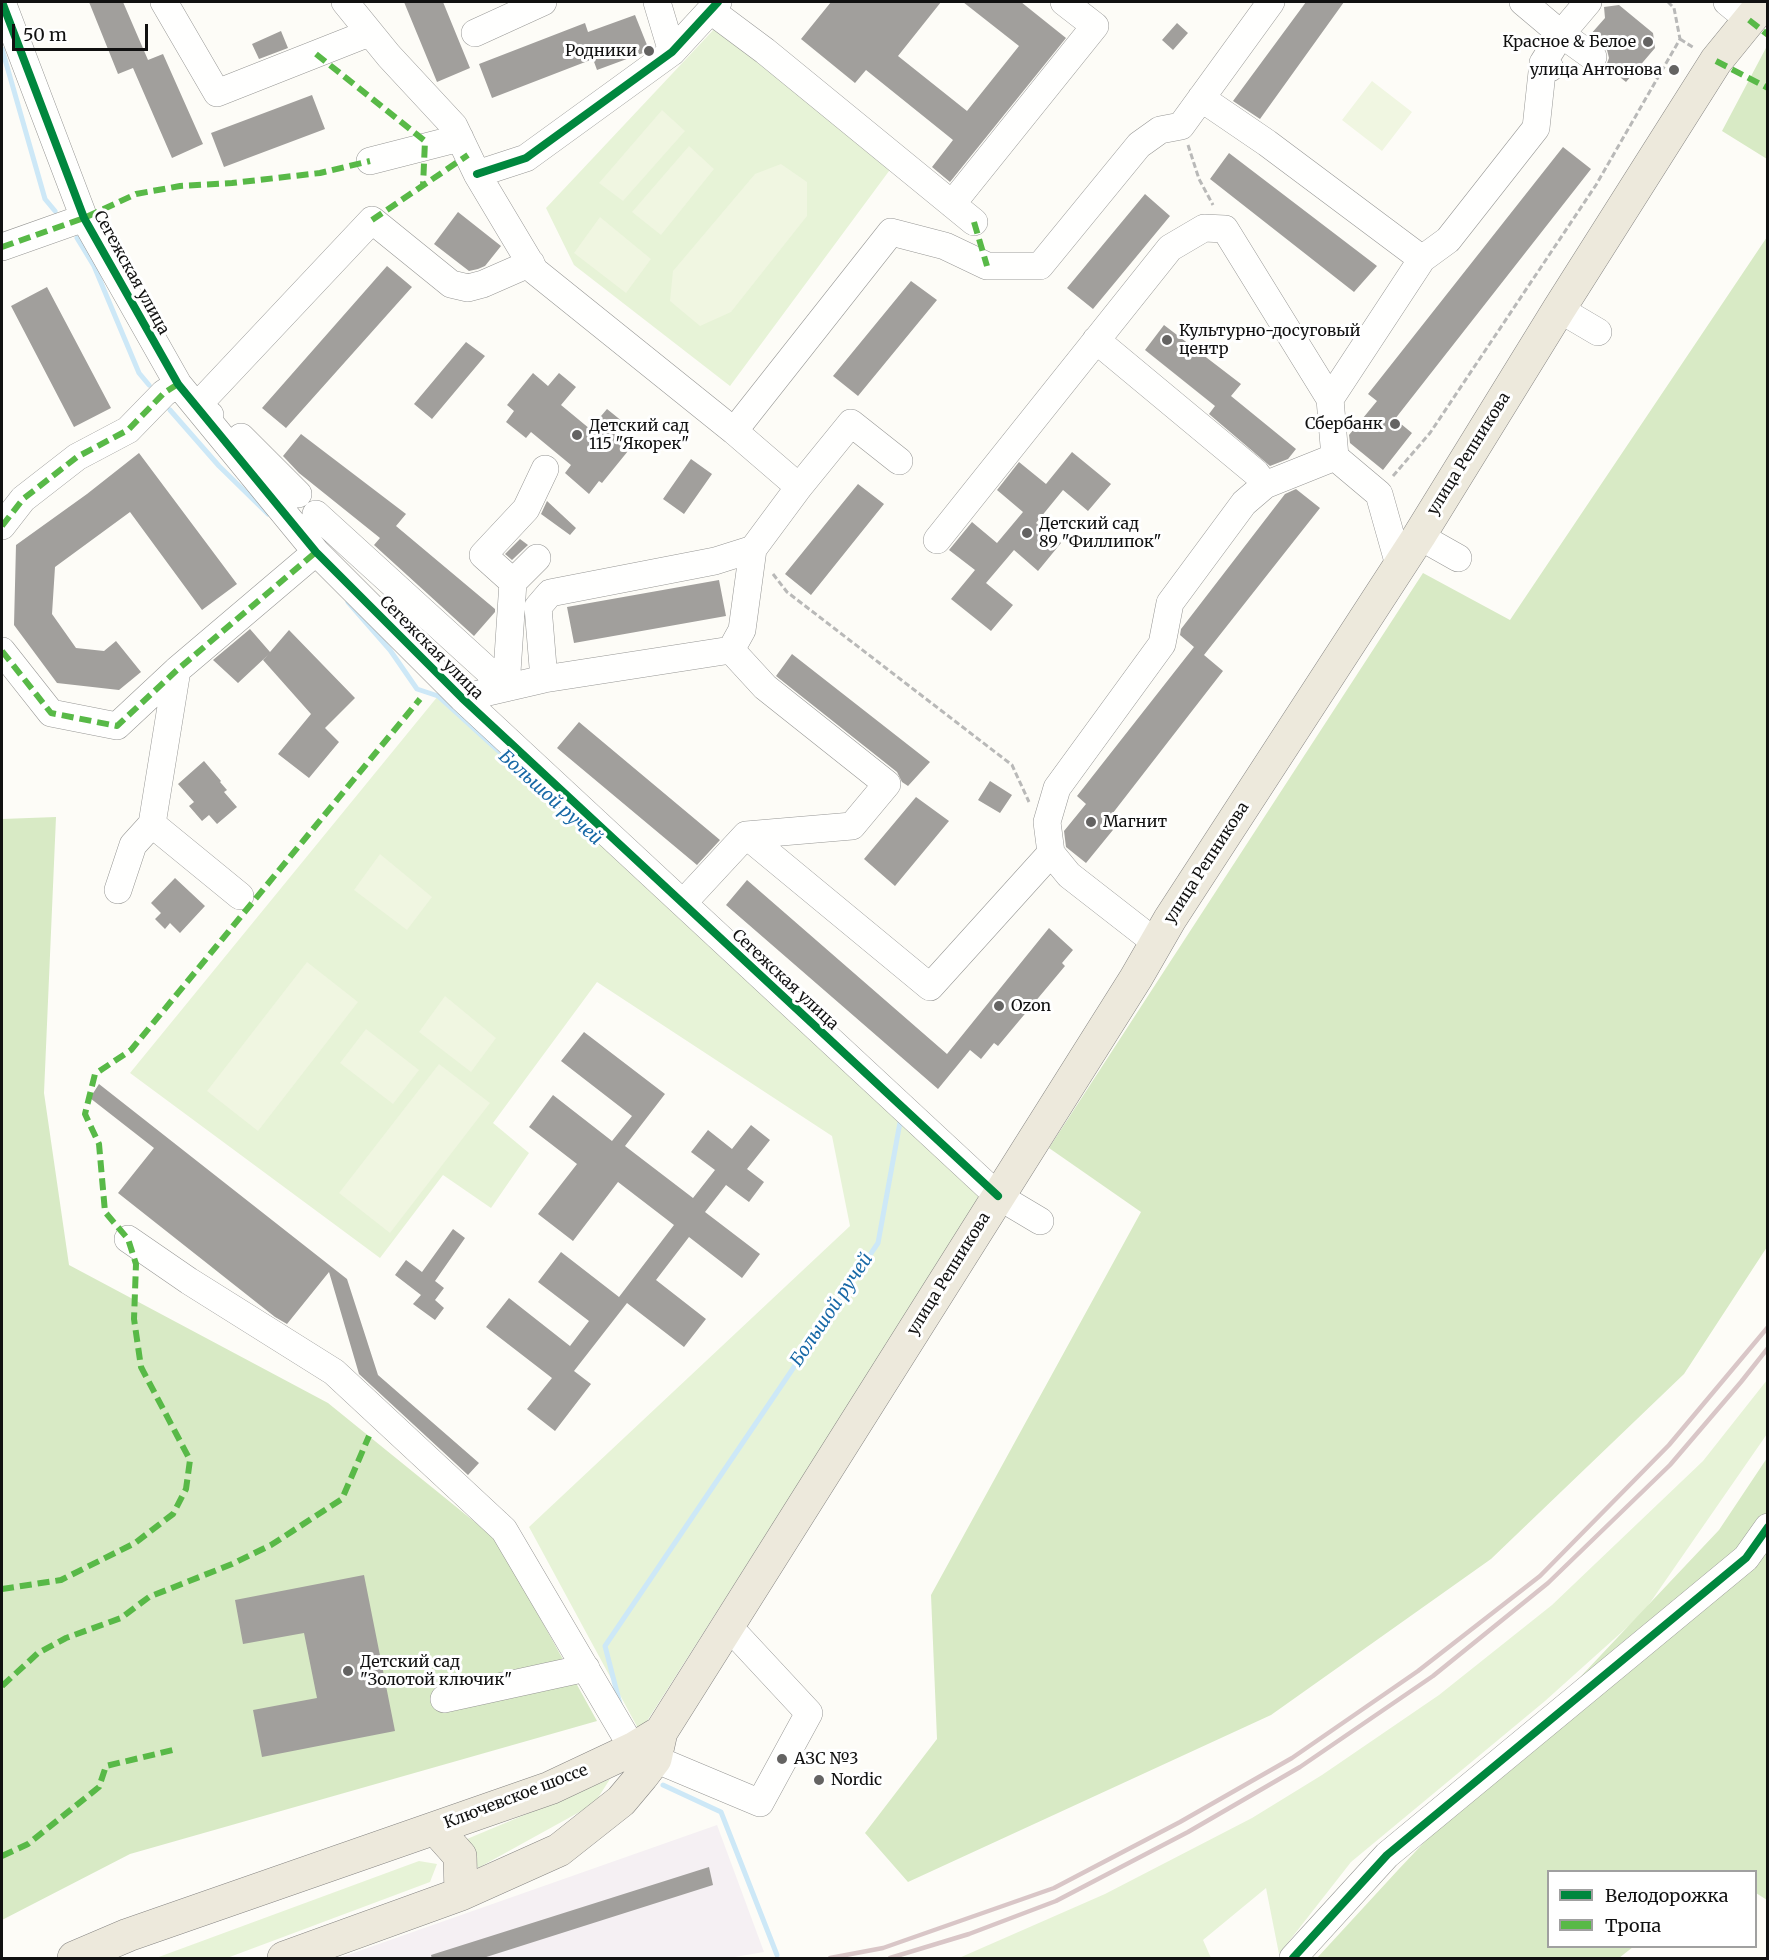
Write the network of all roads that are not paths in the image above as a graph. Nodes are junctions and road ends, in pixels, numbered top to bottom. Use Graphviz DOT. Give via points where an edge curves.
graph roads {
  1 [pos="164,2"];
  2 [pos="345,2"];
  3 [pos="543,2"];
  4 [pos="657,2"];
  5 [pos="1064,2"];
  6 [pos="1271,2"];
  7 [pos="1523,2"];
  8 [pos="1588,2"];
  9 [pos="3,5"];
  10 [pos="714,6"];
  11 [pos="1747,8"];
  12 [pos="369,33"];
  13 [pos="475,33"];
  14 [pos="1561,34"];
  15 [pos="672,52"];
  16 [pos="1593,57"];
  17 [pos="1201,98"];
  18 [pos="460,138"];
  19 [pos="370,161"];
  20 [pos="477,174"];
  21 [pos="951,204"];
  22 [pos="84,218"];
  23 [pos="974,222"];
  24 [pos="2,247"];
  25 [pos="1422,258"];
  26 [pos="531,263"];
  27 [pos="1559,309"];
  28 [pos="1598,332"];
  29 [pos="1095,340"];
  30 [pos="178,384"];
  31 [pos="1330,399"];
  32 [pos="197,406"];
  33 [pos="734,431"];
  34 [pos="1335,457"];
  35 [pos="899,461"];
  36 [pos="545,469"];
  37 [pos="1265,485"];
  38 [pos="799,487"];
  39 [pos="298,494"];
  40 [pos="316,514"];
  41 [pos="2,526"];
  42 [pos="1419,536"];
  43 [pos="936,540"];
  44 [pos="753,549"];
  45 [pos="316,552"];
  46 [pos="537,558"];
  47 [pos="1458,558"];
  48 [pos="1399,565"];
  49 [pos="513,582"];
  50 [pos="732,650"];
  51 [pos="2,651"];
  52 [pos="177,670"];
  53 [pos="544,679"];
  54 [pos="506,687"];
  55 [pos="462,698"];
  56 [pos="152,824"];
  57 [pos="746,835"];
  58 [pos="1052,853"];
  59 [pos="118,890"];
  60 [pos="240,896"];
  61 [pos="683,903"];
  62 [pos="1155,942"];
  63 [pos="998,1196"];
  64 [pos="1040,1221"];
  65 [pos="128,1239"];
  66 [pos="1767,1527"];
  67 [pos="729,1627"];
  68 [pos="586,1668"];
  69 [pos="444,1699"];
  70 [pos="648,1754"];
  71 [pos="435,1827"];
  72 [pos="461,1894"];
  73 [pos="74,1959"];
  74 [pos="285,1959"];
  75 [pos="1293,1959"];
  1 -- 12 [label="street" via="217,93"];
  2 -- 12 [label="street"];
  3 -- 13 [label="street"];
  4 -- 15 [label="street"];
  5 -- 21 [label="street" via="1095,26"];
  6 -- 17 [label="street"];
  7 -- 14 [label="street"];
  8 -- 14 [label="street"];
  9 -- 22 [label="street, Сегежская улица"];
  10 -- 15 [label="street"];
  10 -- 21 [label="street"];
  11 -- 27 [label="main road, улица Репникова"];
  12 -- 18 [label="street" via="454,126"];
  14 -- 16 [label="street"];
  14 -- 25 [label="street" via="1547,65 1536,128 1448,240"];
  15 -- 20 [label="street" via="526,158"];
  17 -- 25 [label="street"];
  17 -- 33 [label="street" via="1181,126 1160,130 1139,145 1040,266 987,266 945,246 891,232"];
  18 -- 19 [label="street"];
  18 -- 20 [label="street"];
  20 -- 26 [label="street"];
  21 -- 23 [label="street"];
  22 -- 24 [label="street"];
  22 -- 30 [label="street, Сегежская улица"];
  25 -- 31 [label="street"];
  26 -- 32 [label="street" via="468,288 451,284 372,220"];
  26 -- 33 [label="street"];
  27 -- 28 [label="street"];
  27 -- 42 [label="main road, улица Репникова"];
  29 -- 31 [label="street" via="1170,248 1204,228 1225,229"];
  29 -- 37 [label="street" via="1256,473"];
  29 -- 43 [label="street"];
  30 -- 32 [label="street, Сегежская улица"];
  30 -- 41 [label="street" via="164,393 129,430 77,457 23,499"];
  31 -- 34 [label="street"];
  32 -- 39 [label="street" via="243,438"];
  32 -- 45 [label="street, Сегежская улица"];
  33 -- 38 [label="street"];
  34 -- 37 [label="street"];
  34 -- 48 [label="street" via="1379,494"];
  35 -- 38 [label="street" via="851,423"];
  36 -- 49 [label="street" via="526,508 483,555"];
  37 -- 58 [label="street" via="1244,503 1170,603 1162,644 1057,788 1047,822"];
  38 -- 44 [label="street"];
  40 -- 54 [label="street"];
  42 -- 47 [label="street"];
  42 -- 48 [label="main road, улица Репникова"];
  44 -- 50 [label="street" via="742,630"];
  44 -- 53 [label="street" via="715,561 550,593 538,607"];
  45 -- 52 [label="street"];
  45 -- 55 [label="street, Сегежская улица"];
  46 -- 49 [label="street"];
  48 -- 62 [label="main road, улица Репникова"];
  49 -- 54 [label="street"];
  50 -- 53 [label="street"];
  50 -- 57 [label="street" via="765,687 887,784 852,826"];
  51 -- 52 [label="street" via="51,713 117,726"];
  52 -- 56 [label="street"];
  53 -- 54 [label="street"];
  54 -- 55 [label="street"];
  55 -- 61 [label="street, Сегежская улица"];
  56 -- 59 [label="street" via="133,845"];
  56 -- 60 [label="street"];
  57 -- 58 [label="street" via="930,987"];
  57 -- 61 [label="street"];
  58 -- 62 [label="street" via="1069,875"];
  61 -- 63 [label="street, Сегежская улица"];
  62 -- 63 [label="main road, улица Репникова"];
  63 -- 64 [label="street, Сегежская улица"];
  63 -- 67 [label="main road, улица Репникова"];
  65 -- 68 [label="street" via="334,1372 504,1530"];
  66 -- 75 [label="street" via="1746,1558 1387,1855"];
  67 -- 70 [label="main road, улица Репникова"];
  67 -- 70 [label="street" via="809,1713 760,1803"];
  68 -- 69 [label="street"];
  68 -- 70 [label="street"];
  70 -- 71 [label="main road, Ключевское шоссе"];
  70 -- 72 [label="main road" via="621,1801 559,1850"];
  71 -- 72 [label="main road" via="460,1856"];
  71 -- 73 [label="main road, Ключевское шоссе" via="128,1935"];
  72 -- 74 [label="main road"];
}
